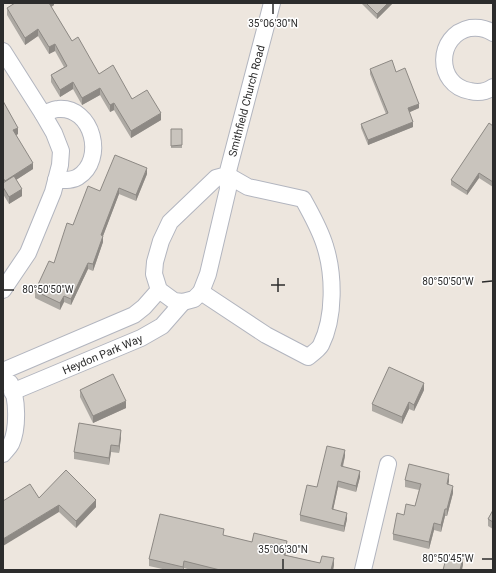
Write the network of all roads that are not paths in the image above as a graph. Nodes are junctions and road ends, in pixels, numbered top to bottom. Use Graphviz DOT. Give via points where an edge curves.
graph roads {
  1 [pos="272,3"];
  2 [pos="493,33"];
  3 [pos="3,51"];
  4 [pos="493,87"];
  5 [pos="43,114"];
  6 [pos="227,175"];
  7 [pos="56,180"];
  8 [pos="3,290"];
  9 [pos="159,290"];
  10 [pos="200,292"];
  11 [pos="183,302"];
  12 [pos="78,339"];
  13 [pos="87,360"];
  14 [pos="3,372"];
  15 [pos="12,392"];
  16 [pos="3,454"];
  17 [pos="388,464"];
  18 [pos="363,570"];
  1 -- 6 [label="street, Smithfield Church Road"];
  2 -- 4 [label="street" via="476,27 463,30 453,37 446,48 444,60 446,72 453,83 464,90 476,92"];
  3 -- 5 [label="street"];
  5 -- 7 [label="street" via="61,151"];
  5 -- 7 [label="street" via="58,109 69,110 80,115 92,135 92,160 84,172 77,178"];
  6 -- 9 [label="street" via="216,178 170,222 155,262 154,274"];
  6 -- 10 [label="street, Smithfield Church Road" via="228,189 208,274"];
  6 -- 10 [label="street" via="248,187 303,199 325,246 332,279 331,314 321,346 308,357 266,335"];
  7 -- 8 [label="street" via="28,254"];
  9 -- 11 [label="street" via="174,301"];
  9 -- 12 [label="street, Heydon Park Way" via="134,314"];
  10 -- 11 [label="street" via="194,299"];
  11 -- 13 [label="street, Heydon Park Way" via="162,326 141,338"];
  12 -- 13 [label="street"];
  12 -- 14 [label="street, Heydon Park Way"];
  13 -- 15 [label="street, Heydon Park Way"];
  14 -- 15 [label="street"];
  15 -- 16 [label="street" via="16,408 16,427 11,444"];
  17 -- 18 [label="street"];
}
